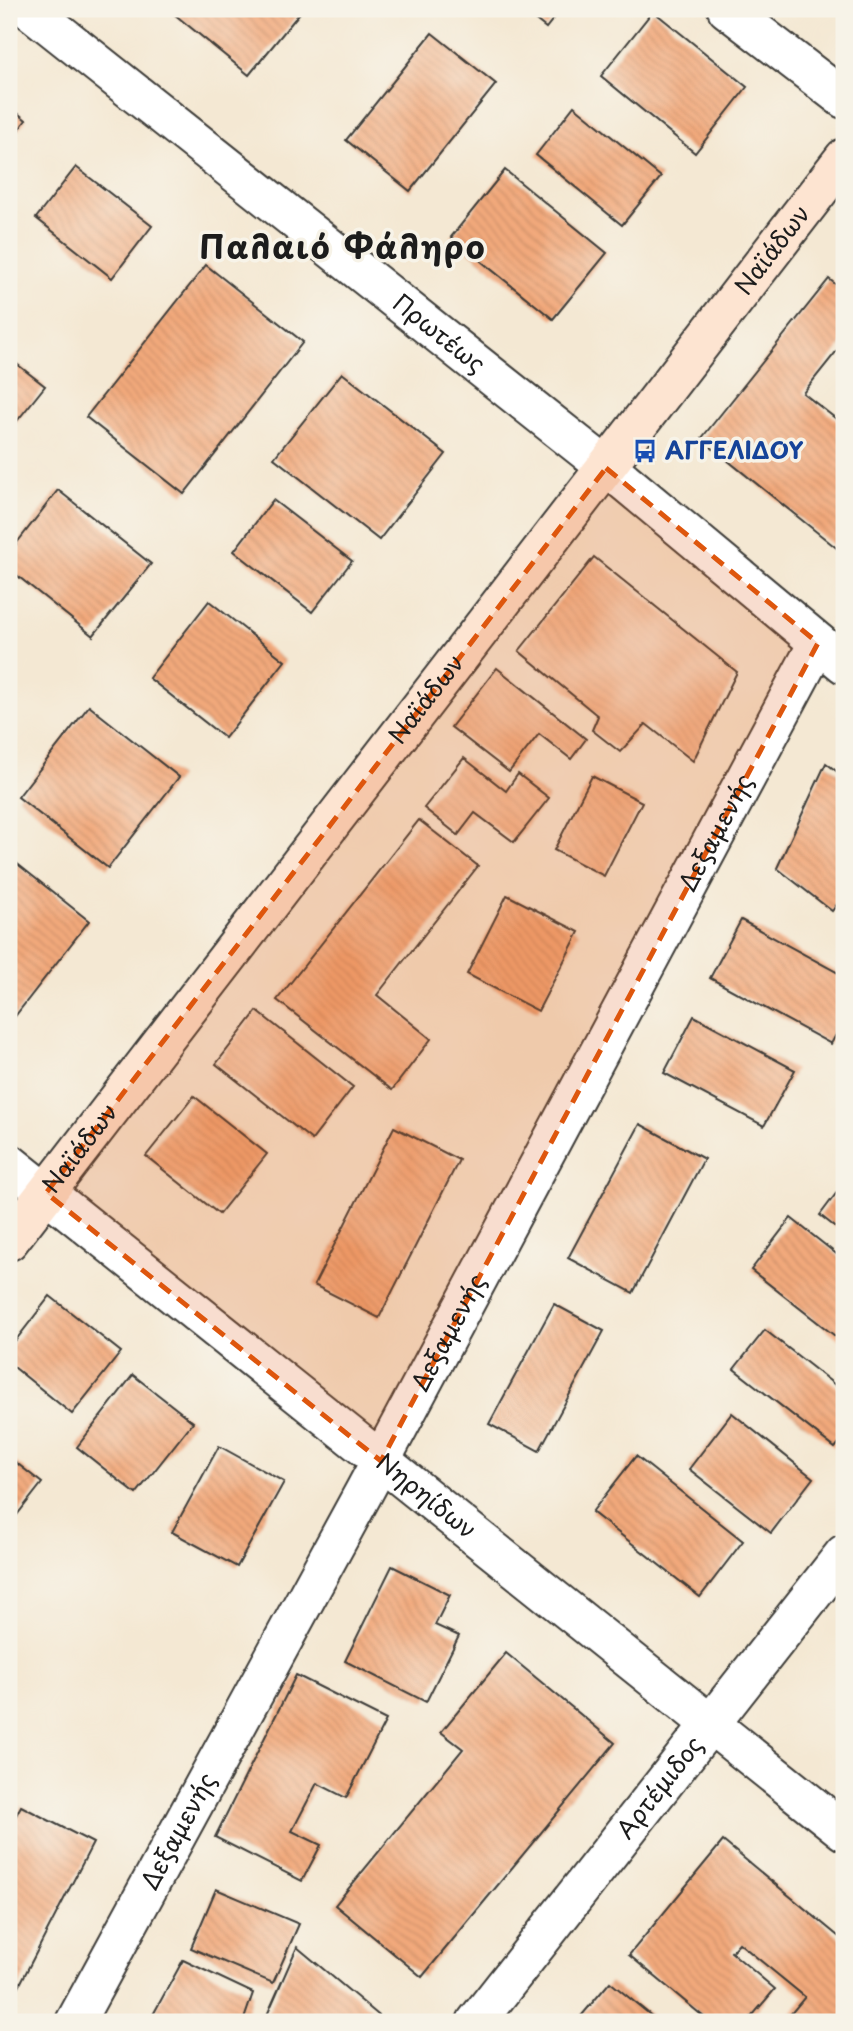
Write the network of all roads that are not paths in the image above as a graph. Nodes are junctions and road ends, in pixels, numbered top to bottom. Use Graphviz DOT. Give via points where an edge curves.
graph roads {
  1 [pos="29,9"];
  2 [pos="727,9"];
  3 [pos="844,99"];
  4 [pos="844,158"];
  5 [pos="606,468"];
  6 [pos="831,653"];
  7 [pos="9,1163"];
  8 [pos="46,1193"];
  9 [pos="9,1241"];
  10 [pos="381,1461"];
  11 [pos="844,1554"];
  12 [pos="710,1724"];
  13 [pos="844,1831"];
  14 [pos="75,2022"];
  15 [pos="476,2022"];
  1 -- 5 [label="street, Πρωτέως"];
  2 -- 3 [label="street"];
  4 -- 5 [label="street, Ναϊάδων"];
  5 -- 6 [label="street, Πρωτέως"];
  5 -- 8 [label="street, Ναϊάδων"];
  6 -- 10 [label="street, Δεξαμενής"];
  7 -- 8 [label="street, Νηρηίδων"];
  8 -- 9 [label="street, Ναϊάδων"];
  8 -- 10 [label="street, Νηρηίδων"];
  10 -- 12 [label="street, Νηρηίδων"];
  10 -- 14 [label="street, Δεξαμενής"];
  11 -- 12 [label="street, Αρτέμιδος"];
  12 -- 13 [label="street, Νηρηίδων"];
  12 -- 15 [label="street, Αρτέμιδος"];
}
